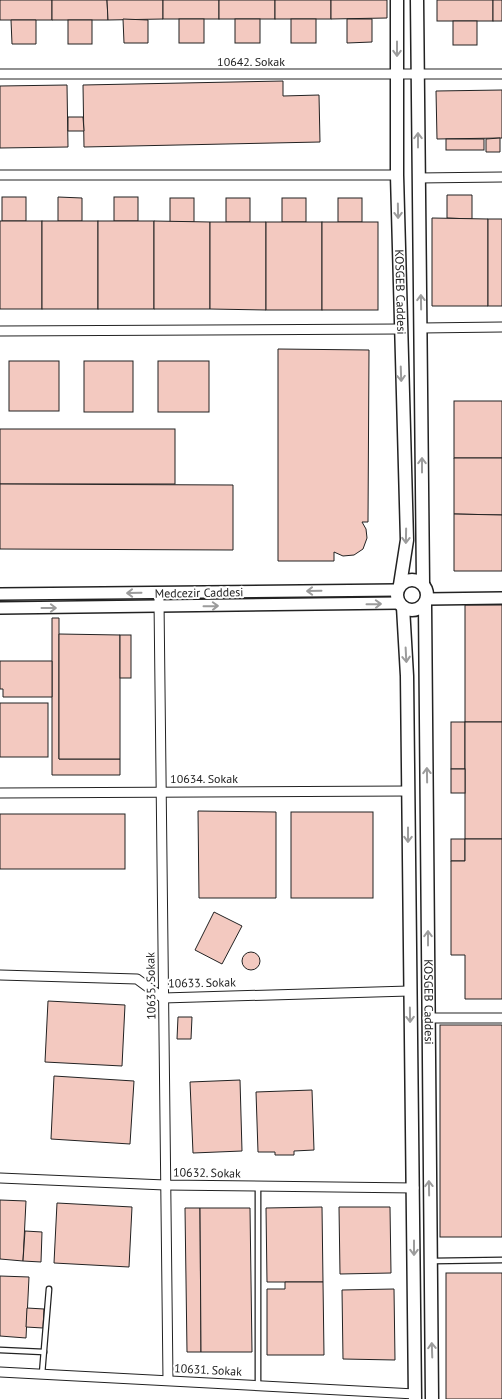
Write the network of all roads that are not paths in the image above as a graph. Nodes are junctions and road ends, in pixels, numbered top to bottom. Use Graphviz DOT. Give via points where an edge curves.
graph roads {
  1 [pos="397,0"];
  2 [pos="418,0"];
  3 [pos="0,74"];
  4 [pos="502,74"];
  5 [pos="397,75"];
  6 [pos="418,75"];
  7 [pos="0,175"];
  8 [pos="397,176"];
  9 [pos="502,177"];
  10 [pos="418,178"];
  11 [pos="502,327"];
  12 [pos="421,328"];
  13 [pos="400,329"];
  14 [pos="0,331"];
  15 [pos="423,583"];
  16 [pos="399,588"];
  17 [pos="159,592"];
  18 [pos="0,594"];
  19 [pos="502,598"];
  20 [pos="426,601"];
  21 [pos="401,605"];
  22 [pos="159,607"];
  23 [pos="0,608"];
  24 [pos="408,791"];
  25 [pos="161,792"];
  26 [pos="0,793"];
  27 [pos="0,975"];
  28 [pos="409,991"];
  29 [pos="163,998"];
  30 [pos="427,1018"];
  31 [pos="502,1018"];
  32 [pos="0,1178"];
  33 [pos="165,1185"];
  34 [pos="258,1186"];
  35 [pos="414,1188"];
  36 [pos="502,1260"];
  37 [pos="429,1261"];
  38 [pos="49,1289"];
  39 [pos="0,1350"];
  40 [pos="44,1352"];
  41 [pos="0,1372"];
  42 [pos="42,1374"];
  43 [pos="168,1380"];
  44 [pos="258,1385"];
  45 [pos="415,1396"];
  46 [pos="432,1399"];
  1 -- 5 [label="main road, KOSGEB Caddesi, one-way"];
  2 -- 6 [label="main road, KOSGEB Caddesi"];
  3 -- 5 [label="street, 10642. Sokak"];
  4 -- 6 [label="street, 10642. Sokak"];
  5 -- 6 [label="street, 10642. Sokak"];
  5 -- 8 [label="main road, KOSGEB Caddesi"];
  10 -- 6 [label="main road, KOSGEB Caddesi, one-way"];
  7 -- 8 [label="street"];
  8 -- 13 [label="main road, KOSGEB Caddesi, one-way"];
  9 -- 10 [label="street"];
  12 -- 10 [label="main road, KOSGEB Caddesi, one-way"];
  11 -- 12 [label="street"];
  15 -- 12 [label="main road, KOSGEB Caddesi, one-way"];
  13 -- 14 [label="street"];
  13 -- 16 [label="main road, KOSGEB Caddesi, one-way" via="407,540"];
  15 -- 16 [label="main road" via="408,580"];
  15 -- 20 [label="main road" via="427,590"];
  16 -- 17 [label="street, Medcezir Caddesi, one-way"];
  16 -- 21 [label="main road"];
  17 -- 18 [label="street, Medcezir Caddesi, one-way"];
  17 -- 22 [label="street, 10635. Sokak"];
  19 -- 20 [label="street"];
  20 -- 21 [label="main road" via="417,610"];
  30 -- 20 [label="main road, KOSGEB Caddesi, one-way"];
  22 -- 21 [label="street, Medcezir Caddesi, one-way"];
  21 -- 24 [label="main road, KOSGEB Caddesi, one-way" via="407,676"];
  23 -- 22 [label="street, Medcezir Caddesi, one-way"];
  22 -- 25 [label="street, 10635. Sokak"];
  24 -- 25 [label="street, 10634. Sokak"];
  24 -- 28 [label="main road, KOSGEB Caddesi, one-way"];
  25 -- 26 [label="street, 10634. Sokak"];
  25 -- 29 [label="street, 10635. Sokak"];
  27 -- 29 [label="street, 10633. Sokak" via="136,979"];
  28 -- 29 [label="street, 10633. Sokak"];
  28 -- 35 [label="main road, KOSGEB Caddesi, one-way"];
  29 -- 33 [label="street, 10635. Sokak"];
  30 -- 31 [label="street"];
  37 -- 30 [label="main road, KOSGEB Caddesi, one-way"];
  32 -- 33 [label="street, 10632. Sokak"];
  33 -- 34 [label="street, 10632. Sokak"];
  33 -- 43 [label="street, 10635. Sokak"];
  34 -- 35 [label="street, 10632. Sokak"];
  34 -- 44 [label="lane"];
  35 -- 45 [label="main road, KOSGEB Caddesi, one-way"];
  36 -- 37 [label="lane"];
  46 -- 37 [label="main road, KOSGEB Caddesi, one-way"];
  38 -- 40 [label="lane"];
  39 -- 40 [label="lane"];
  40 -- 42 [label="lane"];
  41 -- 42 [label="street, 10631. Sokak"];
  42 -- 43 [label="street, 10631. Sokak"];
  43 -- 44 [label="street, 10631. Sokak"];
  44 -- 45 [label="street, 10631. Sokak"];
}
